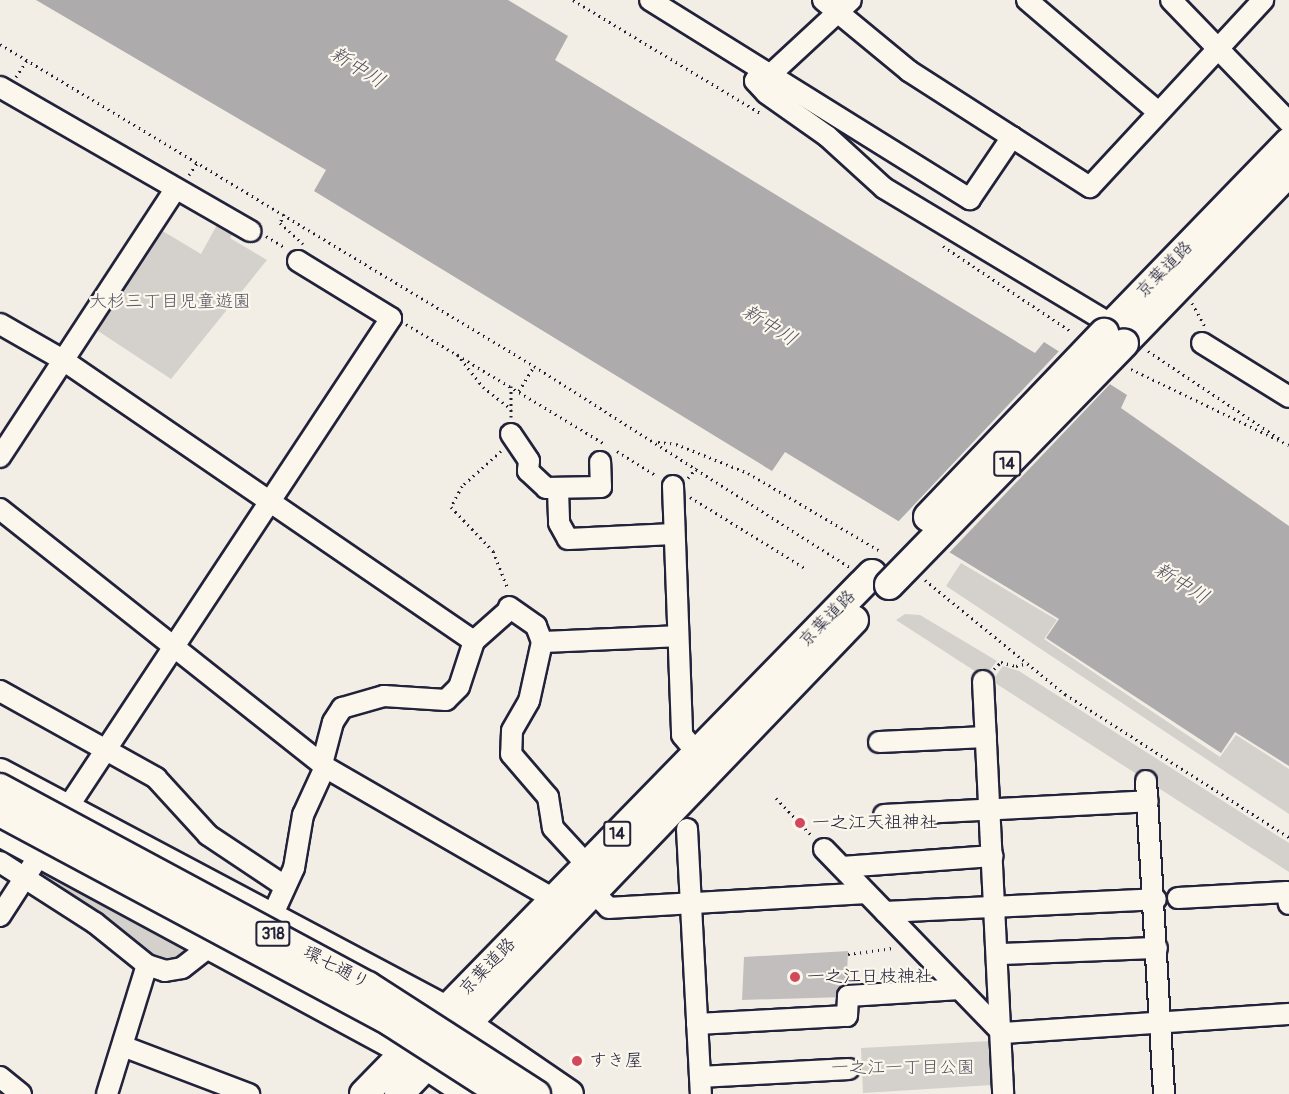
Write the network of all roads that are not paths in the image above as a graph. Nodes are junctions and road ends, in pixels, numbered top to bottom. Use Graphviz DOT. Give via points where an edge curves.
graph roads {
  1 [pos="650,0"];
  2 [pos="1027,0"];
  3 [pos="1171,0"];
  4 [pos="1263,0"];
  5 [pos="838,4"];
  6 [pos="1218,48"];
  7 [pos="766,73"];
  8 [pos="1,88"];
  9 [pos="1158,112"];
  10 [pos="1289,122"];
  11 [pos="1012,137"];
  12 [pos="1289,142"];
  13 [pos="1288,176"];
  14 [pos="175,190"];
  15 [pos="250,231"];
  16 [pos="305,257"];
  17 [pos="0,324"];
  18 [pos="1120,336"];
  19 [pos="1202,343"];
  20 [pos="63,360"];
  21 [pos="1289,397"];
  22 [pos="511,434"];
  23 [pos="607,452"];
  24 [pos="0,457"];
  25 [pos="673,486"];
  26 [pos="558,490"];
  27 [pos="269,500"];
  28 [pos="0,509"];
  29 [pos="674,534"];
  30 [pos="877,574"];
  31 [pos="677,636"];
  32 [pos="474,640"];
  33 [pos="542,642"];
  34 [pos="173,644"];
  35 [pos="983,681"];
  36 [pos="0,691"];
  37 [pos="986,737"];
  38 [pos="879,742"];
  39 [pos="104,749"];
  40 [pos="697,753"];
  41 [pos="324,766"];
  42 [pos="0,772"];
  43 [pos="1146,781"];
  44 [pos="0,787"];
  45 [pos="1148,801"];
  46 [pos="68,807"];
  47 [pos="990,810"];
  48 [pos="0,813"];
  49 [pos="884,814"];
  50 [pos="687,829"];
  51 [pos="0,833"];
  52 [pos="824,849"];
  53 [pos="993,856"];
  54 [pos="0,862"];
  55 [pos="587,865"];
  56 [pos="33,866"];
  57 [pos="842,867"];
  58 [pos="283,885"];
  59 [pos="594,893"];
  60 [pos="866,893"];
  61 [pos="1178,898"];
  62 [pos="554,899"];
  63 [pos="1156,899"];
  64 [pos="692,903"];
  65 [pos="1289,904"];
  66 [pos="996,907"];
  67 [pos="885,912"];
  68 [pos="0,916"];
  69 [pos="272,916"];
  70 [pos="209,947"];
  71 [pos="1157,948"];
  72 [pos="999,954"];
  73 [pos="147,966"];
  74 [pos="960,989"];
  75 [pos="1289,1014"];
  76 [pos="457,1016"];
  77 [pos="1159,1021"];
  78 [pos="697,1024"];
  79 [pos="1002,1033"];
  80 [pos="125,1047"];
  81 [pos="416,1059"];
  82 [pos="849,1069"];
  83 [pos="0,1077"];
  84 [pos="700,1085"];
  85 [pos="21,1094"];
  86 [pos="107,1094"];
  87 [pos="249,1094"];
  88 [pos="364,1094"];
  89 [pos="399,1094"];
  90 [pos="468,1094"];
  91 [pos="501,1094"];
  92 [pos="537,1094"];
  93 [pos="570,1094"];
  94 [pos="1003,1094"];
  95 [pos="1164,1094"];
  1 -- 7 [label="street"];
  2 -- 9 [label="street"];
  3 -- 6 [label="street"];
  4 -- 6 [label="street"];
  5 -- 7 [label="street"];
  5 -- 11 [label="street" via="909,71"];
  6 -- 9 [label="street"];
  6 -- 10 [label="street"];
  7 -- 11 [label="street" via="970,198"];
  7 -- 18 [label="street" via="755,81 766,93 827,136 884,188"];
  8 -- 14 [label="street"];
  9 -- 11 [label="street" via="1090,187"];
  12 -- 18 [label="highway, 京葉道路 / 14"];
  13 -- 18 [label="highway, 京葉道路 / 14"];
  14 -- 15 [label="street"];
  14 -- 20 [label="street"];
  16 -- 27 [label="street" via="391,318"];
  17 -- 20 [label="street"];
  18 -- 30 [label="highway, 京葉道路 / 14, bridge"];
  19 -- 21 [label="street"];
  20 -- 24 [label="street"];
  20 -- 27 [label="street"];
  22 -- 26 [label="street" via="529,461 528,471 546,488"];
  23 -- 26 [label="street" via="601,487"];
  25 -- 29 [label="street"];
  26 -- 29 [label="street" via="559,523 568,539"];
  27 -- 32 [label="street"];
  27 -- 34 [label="street"];
  28 -- 34 [label="street"];
  29 -- 31 [label="street"];
  30 -- 40 [label="highway, 京葉道路 / 14"];
  30 -- 59 [label="highway, 京葉道路 / 14"];
  31 -- 33 [label="street"];
  31 -- 40 [label="street" via="682,735"];
  32 -- 33 [label="street" via="509,609 536,626"];
  32 -- 41 [label="street" via="459,687 446,700 384,696 342,708 333,722"];
  33 -- 55 [label="street" via="529,701 512,731 511,754 548,797 553,828"];
  34 -- 39 [label="street"];
  34 -- 41 [label="street"];
  35 -- 37 [label="street"];
  36 -- 39 [label="street"];
  37 -- 38 [label="street"];
  37 -- 47 [label="street"];
  39 -- 46 [label="street"];
  39 -- 58 [label="street" via="156,778 208,835"];
  40 -- 55 [label="highway, 京葉道路 / 14"];
  41 -- 58 [label="street" via="303,814 294,868"];
  41 -- 62 [label="street"];
  42 -- 46 [label="main road, 318"];
  43 -- 45 [label="street"];
  44 -- 92 [label="main road, 環七通り / 318, bridge" via="368,985"];
  45 -- 47 [label="street"];
  45 -- 63 [label="street"];
  46 -- 69 [label="main road, 318"];
  47 -- 49 [label="street"];
  47 -- 53 [label="street"];
  48 -- 91 [label="main road, 環七通り / 318, bridge" via="391,1023"];
  50 -- 64 [label="street"];
  51 -- 56 [label="main road"];
  52 -- 57 [label="street"];
  53 -- 57 [label="street"];
  53 -- 66 [label="street"];
  54 -- 56 [label="street"];
  55 -- 62 [label="highway, 京葉道路 / 14"];
  56 -- 68 [label="street"];
  56 -- 70 [label="main road"];
  56 -- 73 [label="street"];
  57 -- 60 [label="street"];
  58 -- 69 [label="street"];
  59 -- 64 [label="street" via="609,908"];
  59 -- 76 [label="highway, 京葉道路 / 14"];
  60 -- 64 [label="street"];
  60 -- 67 [label="street"];
  61 -- 65 [label="street" via="1287,892"];
  62 -- 76 [label="highway, 京葉道路 / 14"];
  63 -- 66 [label="street"];
  63 -- 71 [label="street"];
  64 -- 78 [label="street"];
  66 -- 67 [label="street"];
  66 -- 72 [label="street"];
  67 -- 74 [label="street"];
  69 -- 76 [label="main road, 318"];
  70 -- 73 [label="street" via="182,968 165,971"];
  70 -- 81 [label="main road"];
  71 -- 72 [label="street"];
  71 -- 77 [label="street"];
  72 -- 79 [label="street"];
  73 -- 80 [label="street" via="132,1008"];
  74 -- 78 [label="street" via="848,996 848,1016"];
  74 -- 79 [label="street"];
  75 -- 77 [label="street"];
  76 -- 81 [label="highway, 京葉道路 / 14"];
  76 -- 93 [label="main road, 318"];
  77 -- 79 [label="street"];
  77 -- 95 [label="street"];
  78 -- 84 [label="street"];
  79 -- 94 [label="street"];
  80 -- 86 [label="street"];
  80 -- 87 [label="street"];
  81 -- 88 [label="highway, 京葉道路 / 14"];
  81 -- 89 [label="highway, 京葉道路 / 14"];
  81 -- 90 [label="main road"];
  82 -- 84 [label="street"];
  83 -- 85 [label="street"];
}
